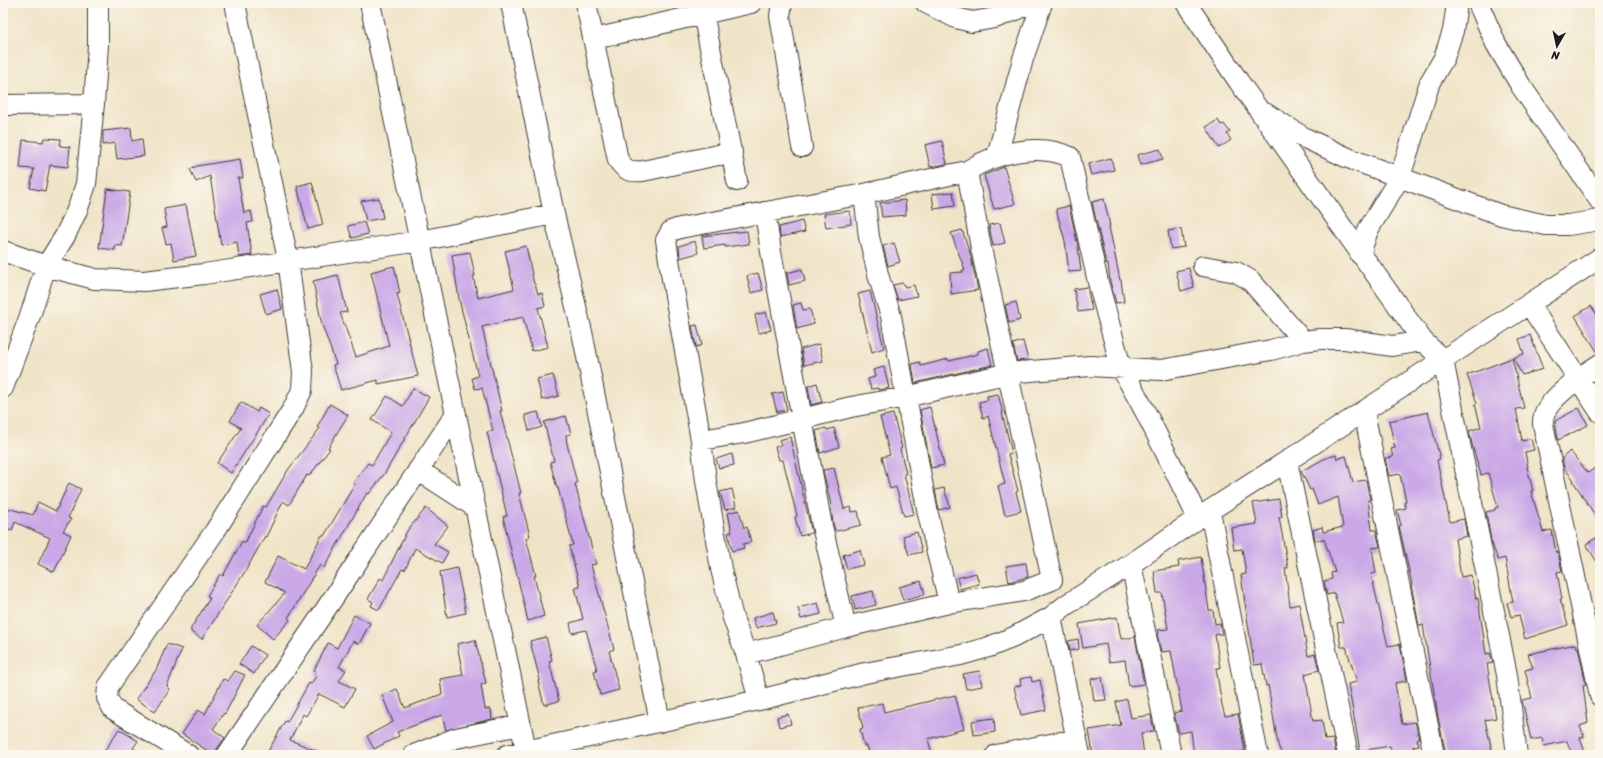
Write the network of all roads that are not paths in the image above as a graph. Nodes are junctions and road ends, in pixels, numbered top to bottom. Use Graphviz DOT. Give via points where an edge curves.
graph roads {
  1 [pos="98,3"];
  2 [pos="370,3"];
  3 [pos="511,3"];
  4 [pos="586,3"];
  5 [pos="751,3"];
  6 [pos="782,3"];
  7 [pos="926,3"];
  8 [pos="1028,3"];
  9 [pos="1042,3"];
  10 [pos="1186,3"];
  11 [pos="1457,3"];
  12 [pos="1478,3"];
  13 [pos="236,8"];
  14 [pos="702,8"];
  15 [pos="594,39"];
  16 [pos="3,104"];
  17 [pos="94,104"];
  18 [pos="1258,109"];
  19 [pos="802,147"];
  20 [pos="732,152"];
  21 [pos="997,156"];
  22 [pos="967,171"];
  23 [pos="1400,177"];
  24 [pos="737,181"];
  25 [pos="864,194"];
  26 [pos="1600,201"];
  27 [pos="765,212"];
  28 [pos="554,214"];
  29 [pos="1600,220"];
  30 [pos="420,241"];
  31 [pos="3,251"];
  32 [pos="1360,254"];
  33 [pos="1600,258"];
  34 [pos="288,260"];
  35 [pos="46,266"];
  36 [pos="1203,266"];
  37 [pos="1529,304"];
  38 [pos="1303,341"];
  39 [pos="1423,341"];
  40 [pos="1443,360"];
  41 [pos="1600,364"];
  42 [pos="1121,368"];
  43 [pos="1009,373"];
  44 [pos="1578,378"];
  45 [pos="3,388"];
  46 [pos="906,397"];
  47 [pos="1364,412"];
  48 [pos="1600,412"];
  49 [pos="455,415"];
  50 [pos="803,419"];
  51 [pos="701,440"];
  52 [pos="1287,461"];
  53 [pos="418,470"];
  54 [pos="474,506"];
  55 [pos="1204,514"];
  56 [pos="1131,564"];
  57 [pos="1052,580"];
  58 [pos="948,603"];
  59 [pos="1066,605"];
  60 [pos="1051,617"];
  61 [pos="1592,625"];
  62 [pos="846,627"];
  63 [pos="746,654"];
  64 [pos="1600,696"];
  65 [pos="759,700"];
  66 [pos="660,722"];
  67 [pos="520,725"];
  68 [pos="1078,747"];
  69 [pos="526,750"];
  70 [pos="188,755"];
  71 [pos="227,755"];
  72 [pos="414,755"];
  73 [pos="507,755"];
  74 [pos="996,755"];
  75 [pos="1171,755"];
  76 [pos="1258,755"];
  77 [pos="1348,755"];
  78 [pos="1434,755"];
  79 [pos="1517,755"];
  1 -- 17 [label="street"];
  2 -- 30 [label="street"];
  3 -- 28 [label="street"];
  4 -- 15 [label="street"];
  5 -- 14 [label="street"];
  6 -- 19 [label="street" via="780,16"];
  7 -- 8 [label="street" via="956,18 972,22 995,18"];
  9 -- 21 [label="street"];
  10 -- 18 [label="street"];
  11 -- 23 [label="street" via="1453,32 1444,58 1430,82"];
  12 -- 26 [label="street" via="1496,44 1521,86"];
  13 -- 34 [label="street"];
  14 -- 15 [label="street"];
  14 -- 20 [label="street"];
  15 -- 20 [label="street" via="618,160 625,169 633,172 643,171"];
  16 -- 17 [label="street"];
  17 -- 35 [label="street" via="86,184 65,236"];
  18 -- 23 [label="street" via="1306,138 1348,158"];
  18 -- 32 [label="street"];
  20 -- 24 [label="street"];
  21 -- 22 [label="street"];
  21 -- 42 [label="street" via="1048,150 1070,157 1098,282"];
  22 -- 25 [label="street"];
  22 -- 43 [label="street"];
  23 -- 29 [label="street" via="1501,215 1546,225 1568,225"];
  23 -- 32 [label="street" via="1368,230"];
  25 -- 27 [label="street"];
  25 -- 46 [label="street" via="869,237 891,316"];
  27 -- 50 [label="street"];
  27 -- 51 [label="street" via="680,228 671,231 666,240"];
  28 -- 30 [label="street"];
  28 -- 66 [label="street" via="582,332"];
  30 -- 34 [label="street"];
  30 -- 49 [label="street"];
  31 -- 35 [label="street"];
  32 -- 39 [label="street"];
  33 -- 37 [label="street"];
  34 -- 35 [label="street" via="144,282 94,279"];
  34 -- 70 [label="street" via="303,372 302,390 215,530 108,686 107,698 113,709"];
  35 -- 45 [label="street"];
  36 -- 38 [label="street" via="1236,272 1250,280"];
  37 -- 40 [label="street"];
  37 -- 44 [label="street"];
  38 -- 39 [label="street" via="1345,339 1392,346"];
  38 -- 42 [label="street" via="1271,350 1161,370"];
  39 -- 40 [label="street"];
  40 -- 47 [label="street"];
  40 -- 79 [label="street" via="1507,675"];
  41 -- 44 [label="street"];
  42 -- 43 [label="street" via="1090,366"];
  42 -- 55 [label="street"];
  43 -- 46 [label="street"];
  43 -- 57 [label="street"];
  44 -- 48 [label="street"];
  44 -- 61 [label="street" via="1548,407 1543,416 1543,424"];
  46 -- 50 [label="street"];
  46 -- 58 [label="street"];
  47 -- 52 [label="street"];
  47 -- 78 [label="street"];
  49 -- 53 [label="street"];
  49 -- 54 [label="street"];
  50 -- 51 [label="street"];
  50 -- 62 [label="street" via="822,526"];
  51 -- 63 [label="street" via="721,569 733,618"];
  52 -- 55 [label="street"];
  52 -- 77 [label="street"];
  53 -- 54 [label="street"];
  53 -- 71 [label="street"];
  54 -- 67 [label="street"];
  55 -- 56 [label="street"];
  55 -- 76 [label="street"];
  56 -- 59 [label="street"];
  56 -- 75 [label="street"];
  57 -- 58 [label="street" via="1024,591"];
  57 -- 59 [label="street"];
  58 -- 62 [label="street"];
  59 -- 60 [label="street"];
  60 -- 65 [label="street" via="990,647 865,673"];
  60 -- 68 [label="street"];
  61 -- 64 [label="street"];
  62 -- 63 [label="street"];
  63 -- 65 [label="street"];
  65 -- 66 [label="street"];
  66 -- 69 [label="street"];
  67 -- 69 [label="street"];
  67 -- 72 [label="street" via="456,738"];
  68 -- 74 [label="street"];
  69 -- 73 [label="street"];
}
